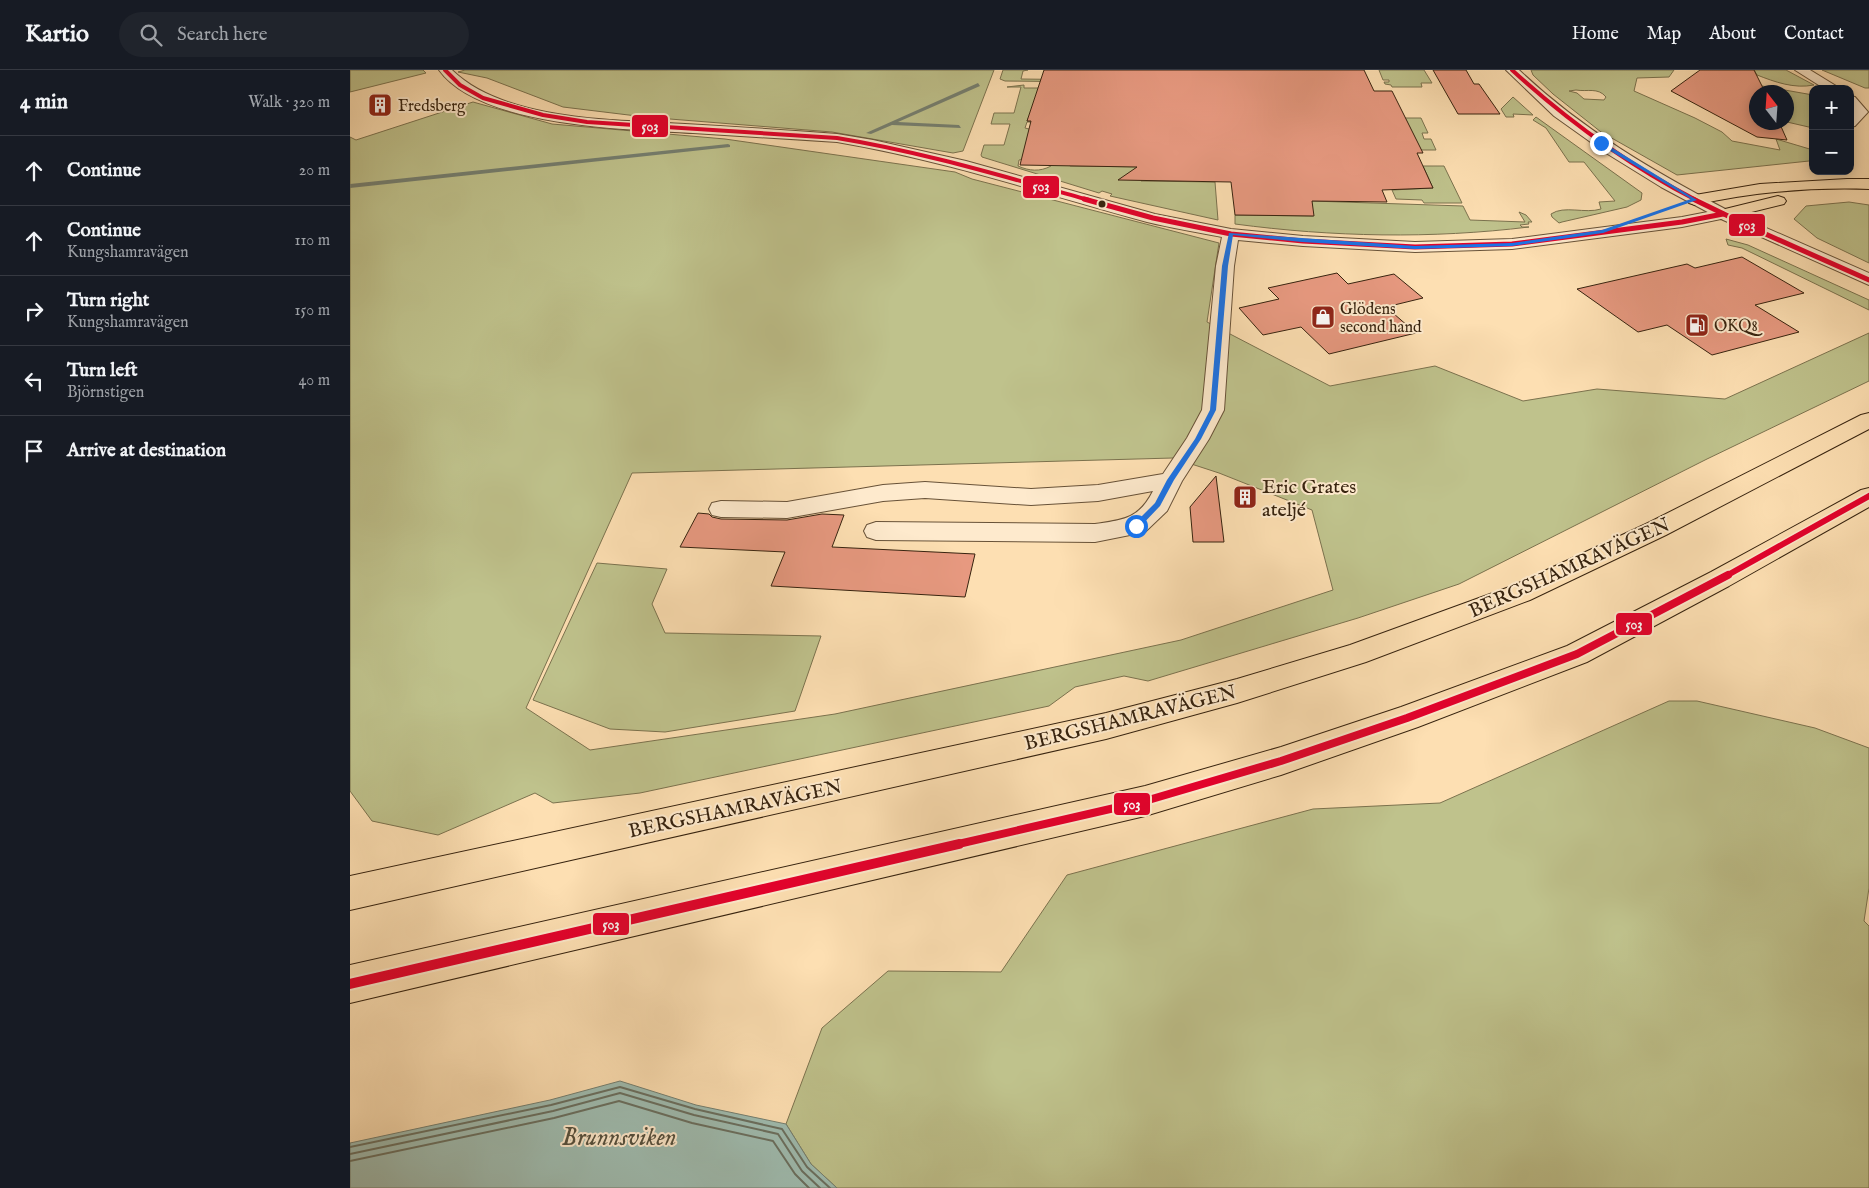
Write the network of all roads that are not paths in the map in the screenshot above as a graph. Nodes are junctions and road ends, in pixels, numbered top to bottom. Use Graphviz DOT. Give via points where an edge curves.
graph roads {
  1 [pos="445,70"];
  2 [pos="1512,70"];
  3 [pos="1801,70"];
  4 [pos="1828,85"];
  5 [pos="1869,98"];
  6 [pos="1854,100"];
  7 [pos="1854,105"];
  8 [pos="1854,119"];
  9 [pos="1869,184"];
  10 [pos="1869,196"];
  11 [pos="1695,200"];
  12 [pos="1724,214"];
  13 [pos="1603,231"];
  14 [pos="1231,234"];
  15 [pos="1869,280"];
  16 [pos="1869,420"];
  17 [pos="1170,480"];
  18 [pos="1869,496"];
  19 [pos="721,509"];
  20 [pos="876,531"];
  21 [pos="350,893"];
  22 [pos="350,984"];
  1 -- 14 [label="street" via="460,85 483,98 543,115 587,122 837,138 873,144 961,164 1154,218"];
  2 -- 11 [label="street" via="1566,118"];
  3 -- 4 [label="street"];
  5 -- 6 [label="street"];
  7 -- 8 [label="street" via="1860,112"];
  9 -- 11 [label="highway" via="1777,185"];
  10 -- 12 [label="highway" via="1793,197"];
  11 -- 12 [label="street"];
  11 -- 13 [label="street"];
  12 -- 13 [label="street"];
  12 -- 15 [label="street"];
  13 -- 14 [label="street" via="1512,244 1415,248"];
  14 -- 17 [label="street" via="1225,266 1213,410"];
  16 -- 21 [label="highway, BERGSHAMRAVÄGEN" via="1657,529 1521,593 1356,654 1106,726"];
  17 -- 19 [label="street" via="1098,493 1031,496 926,490 883,493 786,510"];
  17 -- 20 [label="street" via="1158,504 1136,526 1095,533"];
  18 -- 22 [label="highway" via="1577,654 1281,761 1145,801"];
}
